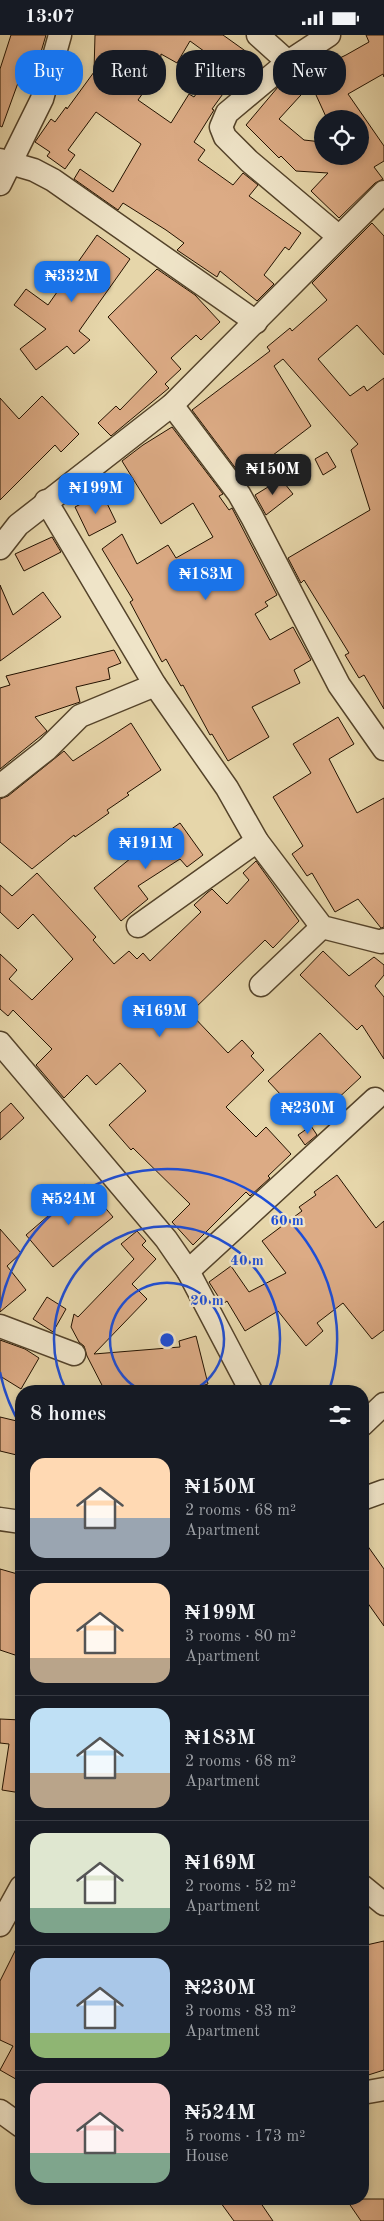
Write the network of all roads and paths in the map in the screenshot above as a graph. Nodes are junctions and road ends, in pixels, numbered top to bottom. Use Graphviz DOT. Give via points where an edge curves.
graph roads {
  1 [pos="60,35"];
  2 [pos="258,35"];
  3 [pos="330,35"];
  4 [pos="275,50"];
  5 [pos="307,50"];
  6 [pos="273,75"];
  7 [pos="5,161"];
  8 [pos="0,184"];
  9 [pos="384,192"];
  10 [pos="338,236"];
  11 [pos="256,322"];
  12 [pos="172,405"];
  13 [pos="46,501"];
  14 [pos="0,548"];
  15 [pos="155,685"];
  16 [pos="384,749"];
  17 [pos="0,786"];
  18 [pos="257,841"];
  19 [pos="138,927"];
  20 [pos="322,927"];
  21 [pos="384,940"];
  22 [pos="261,985"];
  23 [pos="0,1043"];
  24 [pos="375,1099"];
  25 [pos="188,1271"];
  26 [pos="0,1326"];
  27 [pos="74,1354"];
  28 [pos="248,1385"];
  29 [pos="384,1404"];
  30 [pos="369,1418"];
  31 [pos="384,1491"];
  32 [pos="369,1496"];
  33 [pos="369,1501"];
  34 [pos="384,1504"];
  35 [pos="0,1519"];
  36 [pos="15,1521"];
  37 [pos="369,1892"];
  38 [pos="15,1898"];
  39 [pos="384,1904"];
  40 [pos="0,1925"];
  41 [pos="384,2089"];
  42 [pos="369,2092"];
  43 [pos="0,2111"];
  44 [pos="15,2122"];
  1 -- 7 [label="street" via="42,99 28,129"];
  2 -- 4 [label="street"];
  3 -- 5 [label="street"];
  6 -- 10 [label="street" via="228,113 221,127 225,137"];
  7 -- 8 [label="street"];
  7 -- 11 [label="street" via="53,180"];
  9 -- 10 [label="street"];
  10 -- 11 [label="street"];
  11 -- 12 [label="street"];
  12 -- 13 [label="street"];
  12 -- 16 [label="street" via="243,502 339,685"];
  13 -- 14 [label="street" via="18,525"];
  13 -- 15 [label="street"];
  15 -- 17 [label="street" via="80,716 47,749"];
  15 -- 18 [label="street" via="227,788"];
  18 -- 19 [label="street"];
  18 -- 20 [label="street"];
  20 -- 21 [label="street"];
  20 -- 22 [label="street"];
  23 -- 25 [label="street" via="166,1239"];
  24 -- 25 [label="street"];
  25 -- 28 [label="street"];
  26 -- 27 [label="street"];
  29 -- 30 [label="street"];
  31 -- 32 [label="street"];
  33 -- 34 [label="street"];
  35 -- 36 [label="street"];
  37 -- 39 [label="street"];
  38 -- 40 [label="street"];
  41 -- 42 [label="street"];
  43 -- 44 [label="street"];
}
